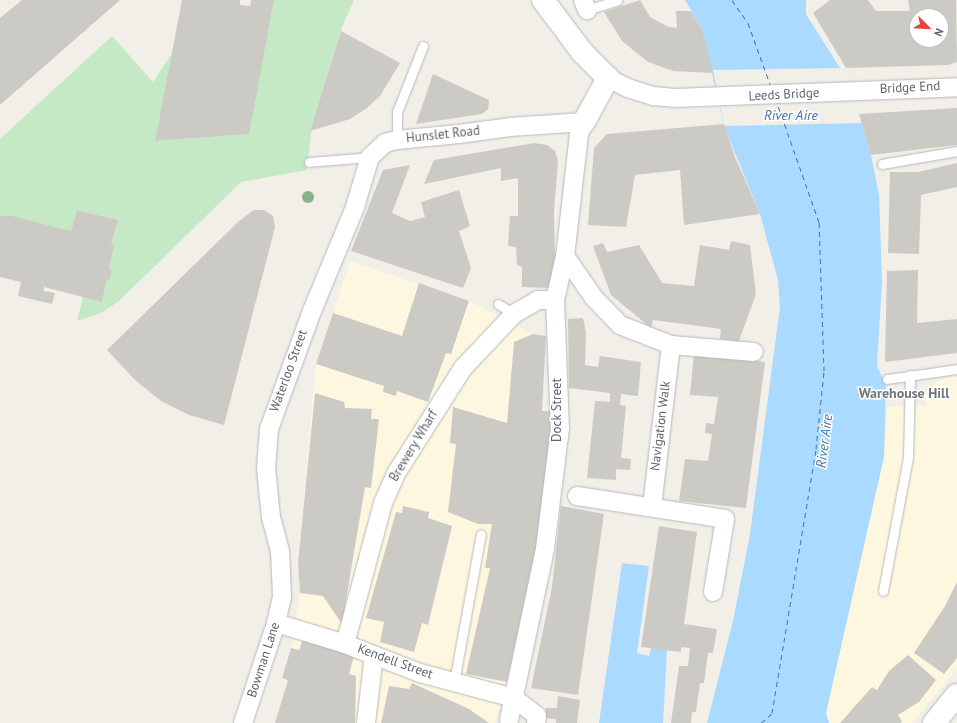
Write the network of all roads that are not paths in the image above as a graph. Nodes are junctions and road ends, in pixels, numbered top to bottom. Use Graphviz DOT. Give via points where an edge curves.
graph roads {
  1 [pos="543,0"];
  2 [pos="617,0"];
  3 [pos="585,5"];
  4 [pos="423,46"];
  5 [pos="608,78"];
  6 [pos="957,87"];
  7 [pos="863,91"];
  8 [pos="584,122"];
  9 [pos="397,140"];
  10 [pos="957,151"];
  11 [pos="370,157"];
  12 [pos="308,162"];
  13 [pos="882,164"];
  14 [pos="565,256"];
  15 [pos="555,300"];
  16 [pos="498,304"];
  17 [pos="514,314"];
  18 [pos="671,345"];
  19 [pos="754,352"];
  20 [pos="957,369"];
  21 [pos="910,375"];
  22 [pos="887,379"];
  23 [pos="577,496"];
  24 [pos="652,507"];
  25 [pos="481,534"];
  26 [pos="883,591"];
  27 [pos="713,592"];
  28 [pos="282,596"];
  29 [pos="276,623"];
  30 [pos="345,644"];
  31 [pos="374,655"];
  32 [pos="454,682"];
  33 [pos="514,698"];
  34 [pos="954,703"];
  35 [pos="509,720"];
  36 [pos="243,723"];
  37 [pos="366,723"];
  38 [pos="536,723"];
  39 [pos="934,723"];
  1 -- 5 [label="street" via="582,52"];
  2 -- 3 [label="lane"];
  4 -- 9 [label="lane" via="397,112"];
  5 -- 7 [label="street, Leeds Bridge" via="653,96 704,98"];
  5 -- 8 [label="street"];
  6 -- 7 [label="street, Bridge End"];
  8 -- 9 [label="street, Hunslet Road" via="510,126"];
  8 -- 14 [label="street, Dock Street" via="580,134"];
  9 -- 11 [label="street, Hunslet Road" via="385,143"];
  10 -- 13 [label="lane"];
  11 -- 12 [label="lane"];
  11 -- 28 [label="street, Waterloo Street" via="356,207 312,311 269,429 266,469 271,517 280,551"];
  14 -- 15 [label="street, Dock Street"];
  14 -- 18 [label="street" via="594,298 620,325"];
  15 -- 17 [label="street, Brewery Wharf" via="538,300"];
  15 -- 33 [label="street, Dock Street" via="560,428 545,550"];
  16 -- 17 [label="lane"];
  17 -- 30 [label="street, Brewery Wharf" via="463,368 397,472 383,503"];
  18 -- 19 [label="street"];
  18 -- 24 [label="street, Navigation Walk"];
  20 -- 21 [label="lane"];
  21 -- 22 [label="lane"];
  21 -- 26 [label="lane" via="908,458"];
  23 -- 24 [label="street"];
  24 -- 27 [label="street" via="726,519"];
  25 -- 32 [label="lane"];
  28 -- 29 [label="street, Bowman Lane"];
  29 -- 30 [label="street, Kendell Street"];
  29 -- 36 [label="street, Bowman Lane"];
  30 -- 31 [label="street, Kendell Street"];
  31 -- 32 [label="street, Kendell Street" via="420,673"];
  31 -- 37 [label="street"];
  32 -- 33 [label="street, Kendell Street"];
  33 -- 35 [label="street, Dock Street"];
  33 -- 38 [label="street" via="537,716"];
  34 -- 39 [label="street"];
}
